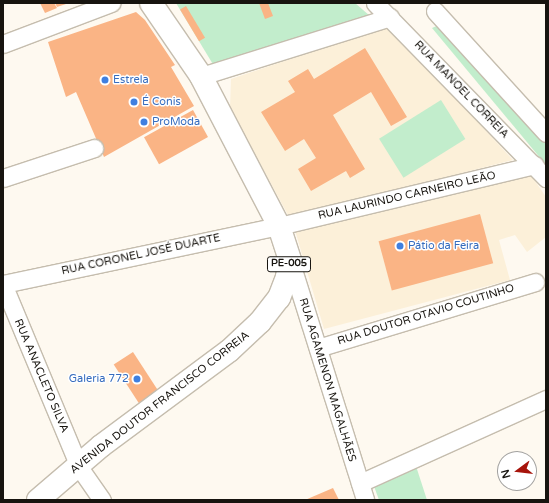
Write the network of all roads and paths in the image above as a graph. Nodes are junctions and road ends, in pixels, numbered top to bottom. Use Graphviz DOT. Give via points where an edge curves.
graph roads {
  1 [pos="111,3"];
  2 [pos="152,3"];
  3 [pos="375,3"];
  4 [pos="435,11"];
  5 [pos="390,17"];
  6 [pos="3,44"];
  7 [pos="201,76"];
  8 [pos="546,133"];
  9 [pos="94,148"];
  10 [pos="541,172"];
  11 [pos="3,178"];
  12 [pos="279,226"];
  13 [pos="290,260"];
  14 [pos="535,282"];
  15 [pos="3,284"];
  16 [pos="318,348"];
  17 [pos="546,399"];
  18 [pos="79,467"];
  19 [pos="360,483"];
  20 [pos="38,500"];
  21 [pos="102,500"];
  22 [pos="365,500"];
  1 -- 6 [label="street"];
  2 -- 7 [label="main road, PE-005"];
  3 -- 5 [label="street, RUA MANOEL CORREIA"];
  4 -- 8 [label="street"];
  5 -- 7 [label="street"];
  5 -- 10 [label="street, RUA MANOEL CORREIA"];
  7 -- 12 [label="main road, PE-005"];
  9 -- 11 [label="street"];
  10 -- 12 [label="street, RUA LAURINDO CARNEIRO LEÃO"];
  12 -- 13 [label="main road, PE-005"];
  12 -- 15 [label="street, RUA CORONEL JOSÉ DUARTE"];
  13 -- 16 [label="street, RUA AGAMENON MAGALHÃES"];
  13 -- 18 [label="main road, AVENIDA DOUTOR FRANCISCO CORREIA / PE-005" via="279,298 260,322 229,351"];
  14 -- 16 [label="street, RUA DOUTOR OTAVIO COUTINHO"];
  15 -- 18 [label="street, RUA ANACLETO SILVA"];
  16 -- 19 [label="street, RUA AGAMENON MAGALHÃES"];
  17 -- 19 [label="street"];
  18 -- 20 [label="main road, AVENIDA DOUTOR FRANCISCO CORREIA / PE-005"];
  18 -- 21 [label="street, RUA ANACLETO SILVA"];
  19 -- 22 [label="street, RUA AGAMENON MAGALHÃES"];
}
